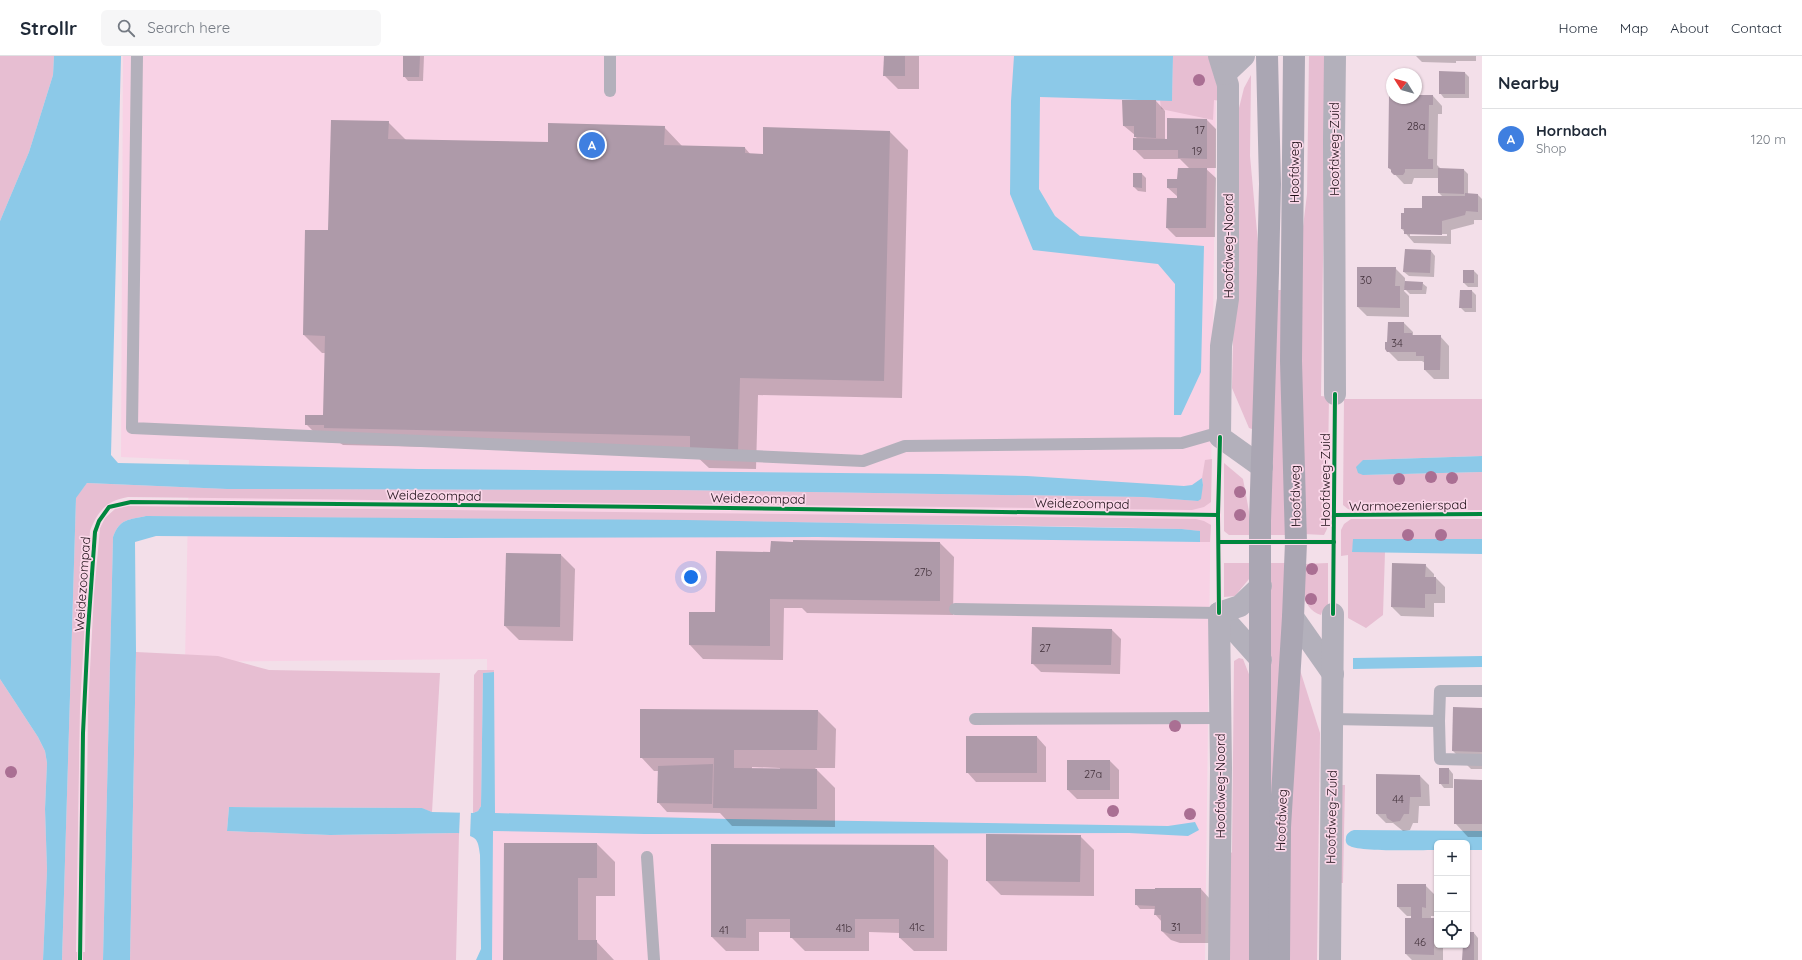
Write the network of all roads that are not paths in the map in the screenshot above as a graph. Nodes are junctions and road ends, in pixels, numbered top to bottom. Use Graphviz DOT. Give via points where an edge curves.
graph roads {
  1 [pos="137,56"];
  2 [pos="610,56"];
  3 [pos="1244,56"];
  4 [pos="1267,56"];
  5 [pos="1294,56"];
  6 [pos="1335,56"];
  7 [pos="1222,65"];
  8 [pos="610,91"];
  9 [pos="1335,394"];
  10 [pos="1220,437"];
  11 [pos="1262,467"];
  12 [pos="1260,586"];
  13 [pos="955,609"];
  14 [pos="1219,613"];
  15 [pos="1333,614"];
  16 [pos="1293,617"];
  17 [pos="1260,660"];
  18 [pos="1333,674"];
  19 [pos="1482,691"];
  20 [pos="1220,718"];
  21 [pos="975,719"];
  22 [pos="1332,719"];
  23 [pos="1439,722"];
  24 [pos="1482,760"];
  25 [pos="647,857"];
  26 [pos="654,960"];
  27 [pos="1219,960"];
  28 [pos="1260,960"];
  29 [pos="1279,960"];
  30 [pos="1330,960"];
  1 -- 10 [label="lane" via="132,428 863,461 905,446 1182,443 1210,435"];
  2 -- 8 [label="lane"];
  3 -- 7 [label="street"];
  4 -- 11 [label="main road, Hoofdweg" via="1270,184"];
  5 -- 16 [label="main road, Hoofdweg" via="1291,361 1296,542"];
  6 -- 9 [label="street, Hoofdweg-Zuid"];
  7 -- 10 [label="street, Hoofdweg-Noord" via="1228,85 1228,299 1221,346"];
  10 -- 11 [label="street"];
  11 -- 12 [label="main road, Hoofdweg"];
  12 -- 14 [label="street" via="1240,606"];
  12 -- 17 [label="main road, Hoofdweg"];
  13 -- 14 [label="lane"];
  14 -- 17 [label="street"];
  14 -- 20 [label="street, Hoofdweg-Noord"];
  15 -- 18 [label="street, Hoofdweg-Zuid"];
  16 -- 18 [label="street"];
  16 -- 29 [label="main road, Hoofdweg" via="1280,827"];
  17 -- 28 [label="main road, Hoofdweg"];
  18 -- 22 [label="street, Hoofdweg-Zuid"];
  19 -- 23 [label="lane" via="1440,691"];
  20 -- 21 [label="lane"];
  20 -- 27 [label="street, Hoofdweg-Noord"];
  22 -- 23 [label="lane"];
  22 -- 30 [label="street, Hoofdweg-Zuid"];
  23 -- 24 [label="lane" via="1440,759"];
  25 -- 26 [label="lane"];
}
